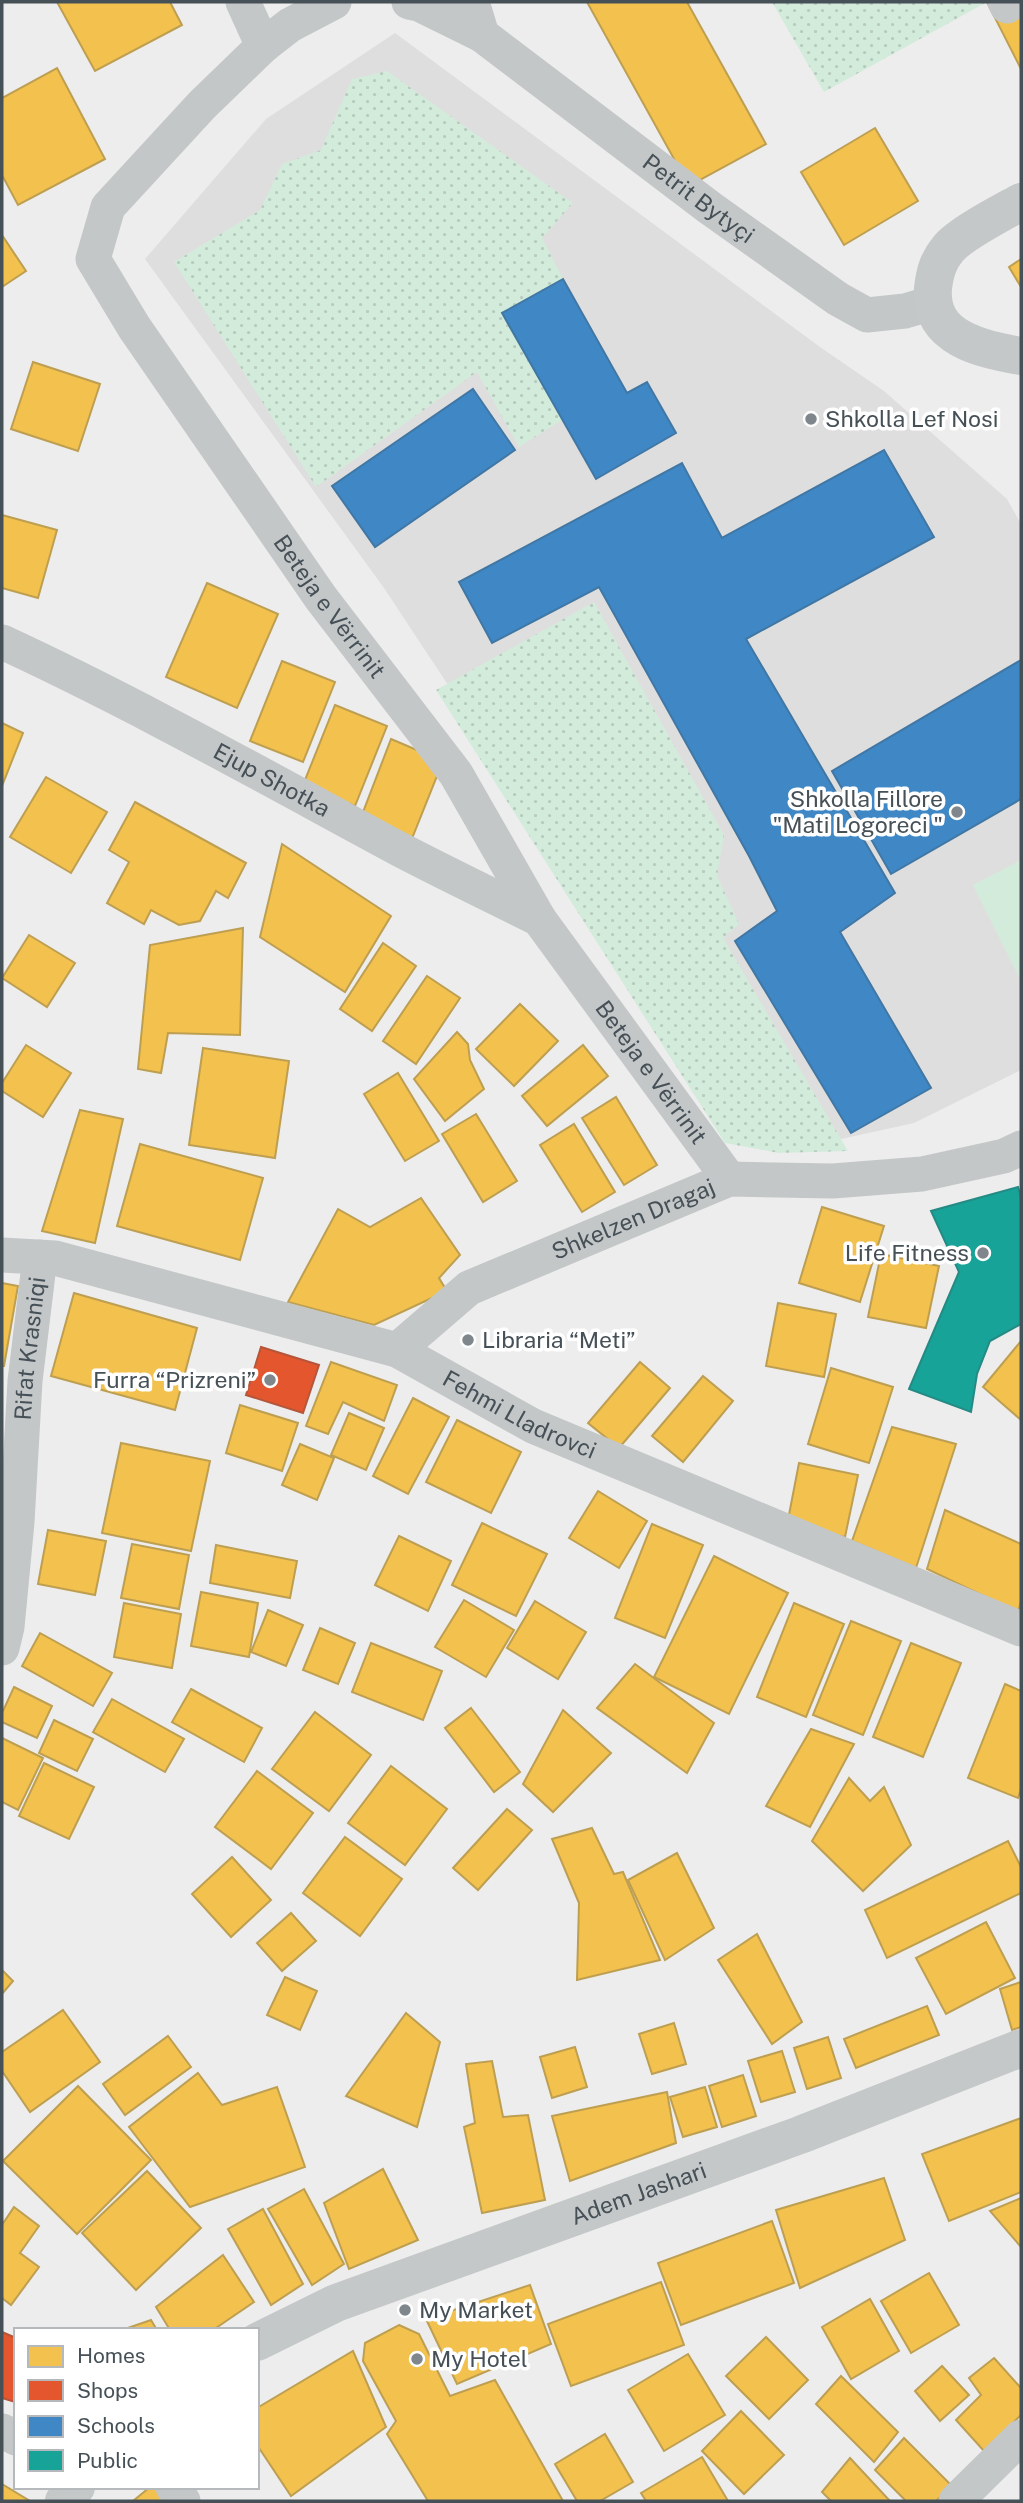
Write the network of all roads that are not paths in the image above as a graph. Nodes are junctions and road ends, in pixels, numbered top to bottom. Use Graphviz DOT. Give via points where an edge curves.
graph roads {
  1 [pos="243,2"];
  2 [pos="334,2"];
  3 [pos="409,2"];
  4 [pos="472,2"];
  5 [pos="482,36"];
  6 [pos="263,46"];
  7 [pos="1021,202"];
  8 [pos="932,303"];
  9 [pos="1021,356"];
  10 [pos="2,642"];
  11 [pos="539,919"];
  12 [pos="1021,1148"];
  13 [pos="729,1179"];
  14 [pos="2,1255"];
  15 [pos="40,1257"];
  16 [pos="397,1350"];
  17 [pos="1021,1629"];
  18 [pos="2,1648"];
  19 [pos="1021,2048"];
  20 [pos="259,2341"];
  21 [pos="1021,2437"];
  22 [pos="956,2501"];
  1 -- 6 [label="street"];
  2 -- 6 [label="street, Beteja e Vërrinit" via="290,25"];
  3 -- 5 [label="street, Petrit Bytyçi"];
  4 -- 5 [label="street"];
  5 -- 8 [label="street, Petrit Bytyçi" via="838,299 867,315"];
  6 -- 11 [label="street, Beteja e Vërrinit" via="108,207 93,259 134,327 321,598 456,774"];
  7 -- 8 [label="street" via="949,247 935,269"];
  8 -- 9 [label="street" via="940,321 960,340"];
  10 -- 11 [label="street, Ejup Shotka"];
  11 -- 13 [label="street, Beteja e Vërrinit"];
  12 -- 13 [label="street, Shkelzen Dragaj" via="922,1174 833,1181"];
  13 -- 16 [label="street, Shkelzen Dragaj" via="470,1287"];
  14 -- 15 [label="street, Fehmi Lladrovci"];
  15 -- 16 [label="street, Fehmi Lladrovci"];
  15 -- 18 [label="street, Rifat Krasniqi"];
  16 -- 17 [label="street, Fehmi Lladrovci" via="533,1426"];
  19 -- 20 [label="street, Adem Jashari" via="800,2135 336,2303"];
  21 -- 22 [label="street"];
}
